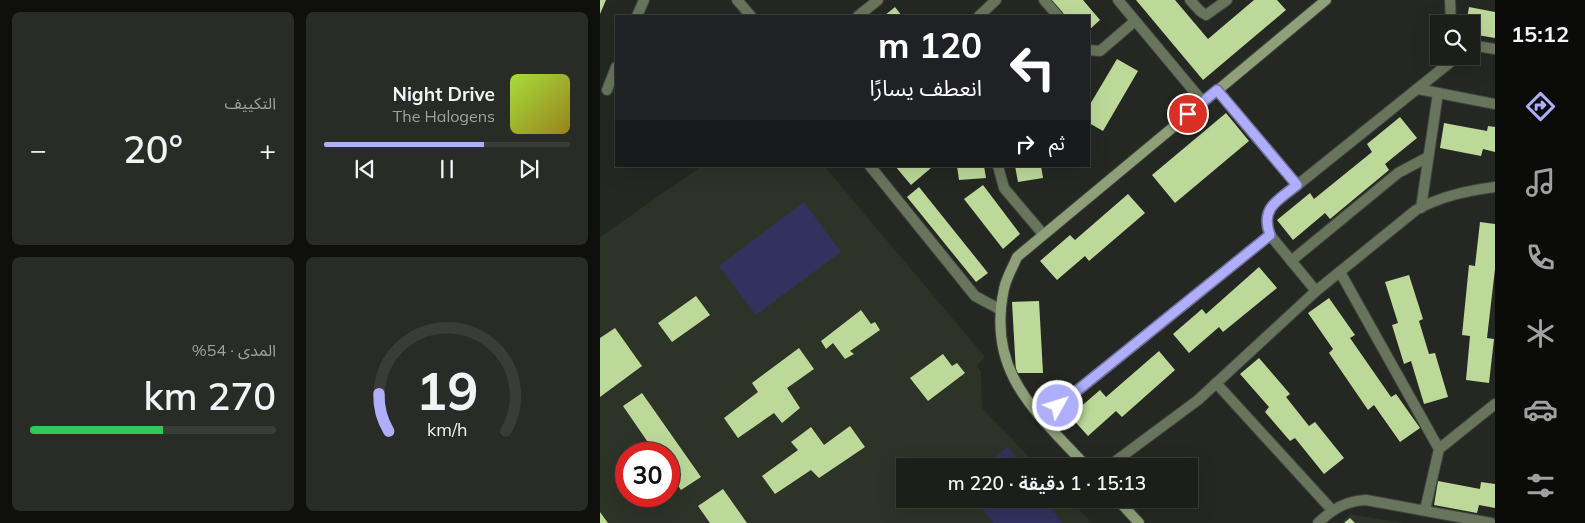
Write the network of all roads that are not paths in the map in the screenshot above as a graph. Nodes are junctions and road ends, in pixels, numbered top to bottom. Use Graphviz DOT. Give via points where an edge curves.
graph roads {
  1 [pos="644,0"];
  2 [pos="737,0"];
  3 [pos="878,0"];
  4 [pos="996,0"];
  5 [pos="1044,0"];
  6 [pos="1118,0"];
  7 [pos="1190,0"];
  8 [pos="1227,0"];
  9 [pos="1326,0"];
  10 [pos="1450,0"];
  11 [pos="637,15"];
  12 [pos="750,15"];
  13 [pos="859,15"];
  14 [pos="980,15"];
  15 [pos="1057,15"];
  16 [pos="1451,15"];
  17 [pos="1135,21"];
  18 [pos="1480,46"];
  19 [pos="1495,49"];
  20 [pos="1090,50"];
  21 [pos="1447,65"];
  22 [pos="615,70"];
  23 [pos="1418,89"];
  24 [pos="607,90"];
  25 [pos="1217,90"];
  26 [pos="1438,93"];
  27 [pos="1203,102"];
  28 [pos="1495,104"];
  29 [pos="1428,157"];
  30 [pos="871,167"];
  31 [pos="998,167"];
  32 [pos="1297,185"];
  33 [pos="1495,187"];
  34 [pos="1420,208"];
  35 [pos="1043,234"];
  36 [pos="1270,235"];
  37 [pos="1291,261"];
  38 [pos="1340,272"];
  39 [pos="1316,291"];
  40 [pos="1001,310"];
  41 [pos="1216,383"];
  42 [pos="1495,404"];
  43 [pos="1042,419"];
  44 [pos="1439,450"];
  45 [pos="1079,458"];
  46 [pos="1121,458"];
  47 [pos="1125,508"];
  48 [pos="1332,510"];
  49 [pos="1426,510"];
  50 [pos="1139,523"];
  51 [pos="1318,523"];
  52 [pos="1491,523"];
  1 -- 11 [label="street"];
  2 -- 12 [label="street"];
  3 -- 13 [label="street"];
  4 -- 14 [label="street"];
  5 -- 15 [label="street"];
  6 -- 17 [label="street"];
  7 -- 8 [label="street" via="1206,15"];
  9 -- 25 [label="street"];
  10 -- 16 [label="street"];
  17 -- 20 [label="street" via="1100,51"];
  17 -- 27 [label="street"];
  18 -- 19 [label="street"];
  21 -- 23 [label="street"];
  22 -- 24 [label="street"];
  23 -- 26 [label="street"];
  23 -- 32 [label="street"];
  25 -- 27 [label="street"];
  25 -- 32 [label="street"];
  26 -- 28 [label="street"];
  26 -- 29 [label="street"];
  27 -- 35 [label="street"];
  29 -- 34 [label="street"];
  29 -- 37 [label="street" via="1398,173"];
  30 -- 40 [label="street" via="974,296"];
  31 -- 35 [label="street" via="1004,188"];
  32 -- 36 [label="street" via="1268,210 1266,220"];
  33 -- 34 [label="street" via="1434,200"];
  34 -- 38 [label="street"];
  35 -- 40 [label="street" via="1017,258 1004,287"];
  36 -- 37 [label="street"];
  36 -- 43 [label="street"];
  37 -- 39 [label="street"];
  38 -- 39 [label="street"];
  38 -- 44 [label="street"];
  39 -- 41 [label="street"];
  40 -- 43 [label="street" via="1002,350 1012,377"];
  41 -- 46 [label="street"];
  41 -- 48 [label="street"];
  42 -- 44 [label="street"];
  43 -- 45 [label="street"];
  44 -- 49 [label="street"];
  47 -- 50 [label="street"];
  48 -- 49 [label="street" via="1350,501 1366,500"];
  48 -- 51 [label="street"];
  49 -- 52 [label="street"];
}
